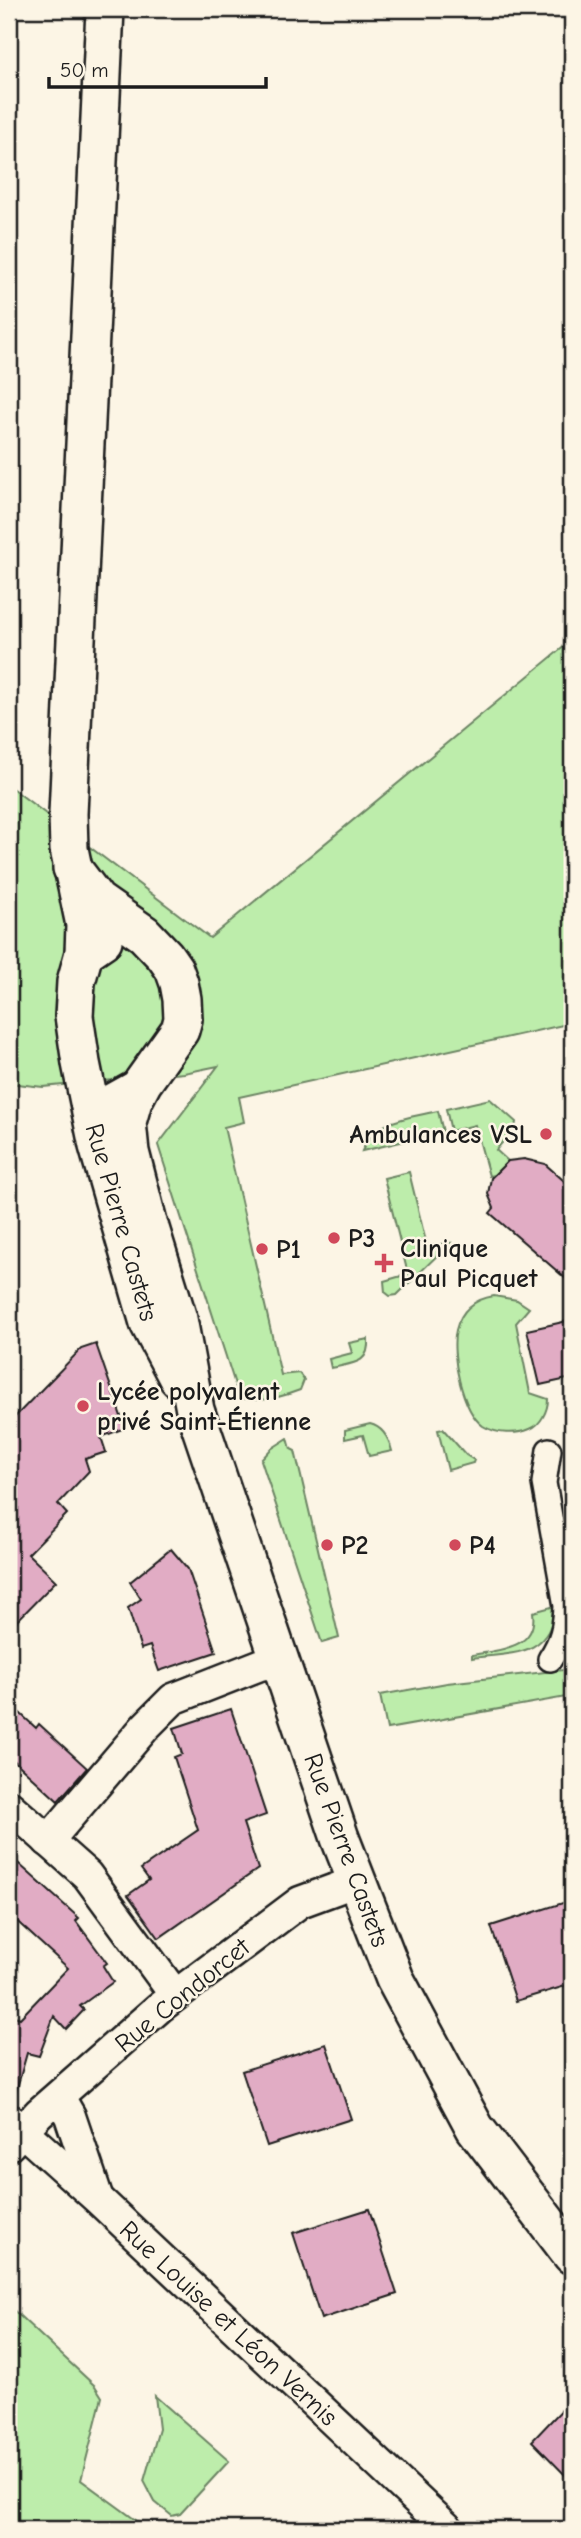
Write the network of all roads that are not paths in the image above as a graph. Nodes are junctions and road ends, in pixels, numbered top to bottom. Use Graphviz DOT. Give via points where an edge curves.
graph roads {
  1 [pos="105,9"];
  2 [pos="72,869"];
  3 [pos="84,953"];
  4 [pos="153,1069"];
  5 [pos="89,1109"];
  6 [pos="195,1410"];
  7 [pos="549,1450"];
  8 [pos="550,1659"];
  9 [pos="279,1661"];
  10 [pos="9,1806"];
  11 [pos="48,1841"];
  12 [pos="357,1881"];
  13 [pos="175,1995"];
  14 [pos="60,2097"];
  15 [pos="13,2132"];
  16 [pos="98,2199"];
  17 [pos="572,2255"];
  18 [pos="448,2529"];
  1 -- 2 [label="street, Rue Pierre Castets" via="68,814"];
  2 -- 3 [label="street, Rue Pierre Castets" via="85,925"];
  2 -- 4 [label="street" via="97,901 144,934 174,969 183,999 183,1019"];
  3 -- 4 [label="street" via="100,940 113,940 139,955 153,973 164,1015"];
  3 -- 5 [label="street, Rue Pierre Castets" via="74,1016"];
  4 -- 5 [label="street"];
  4 -- 6 [label="street, Rue Pierre Castets" via="133,1101 127,1122 136,1178 178,1319"];
  5 -- 6 [label="street, Rue Pierre Castets" via="149,1323"];
  6 -- 9 [label="street, Rue Pierre Castets"];
  7 -- 8 [label="street" via="544,1483 566,1605 560,1645"];
  9 -- 11 [label="street" via="173,1699"];
  9 -- 12 [label="street, Rue Pierre Castets"];
  10 -- 11 [label="street"];
  11 -- 13 [label="street" via="87,1875"];
  12 -- 13 [label="street, Rue Condorcet" via="300,1902"];
  12 -- 17 [label="street, Rue Pierre Castets" via="396,1979 475,2128"];
  13 -- 14 [label="street, Rue Condorcet"];
  14 -- 15 [label="street, Rue Condorcet"];
  14 -- 16 [label="street"];
  15 -- 16 [label="street, Rue Louise et Léon Vernis"];
  16 -- 18 [label="street, Rue Louise et Léon Vernis"];
}
